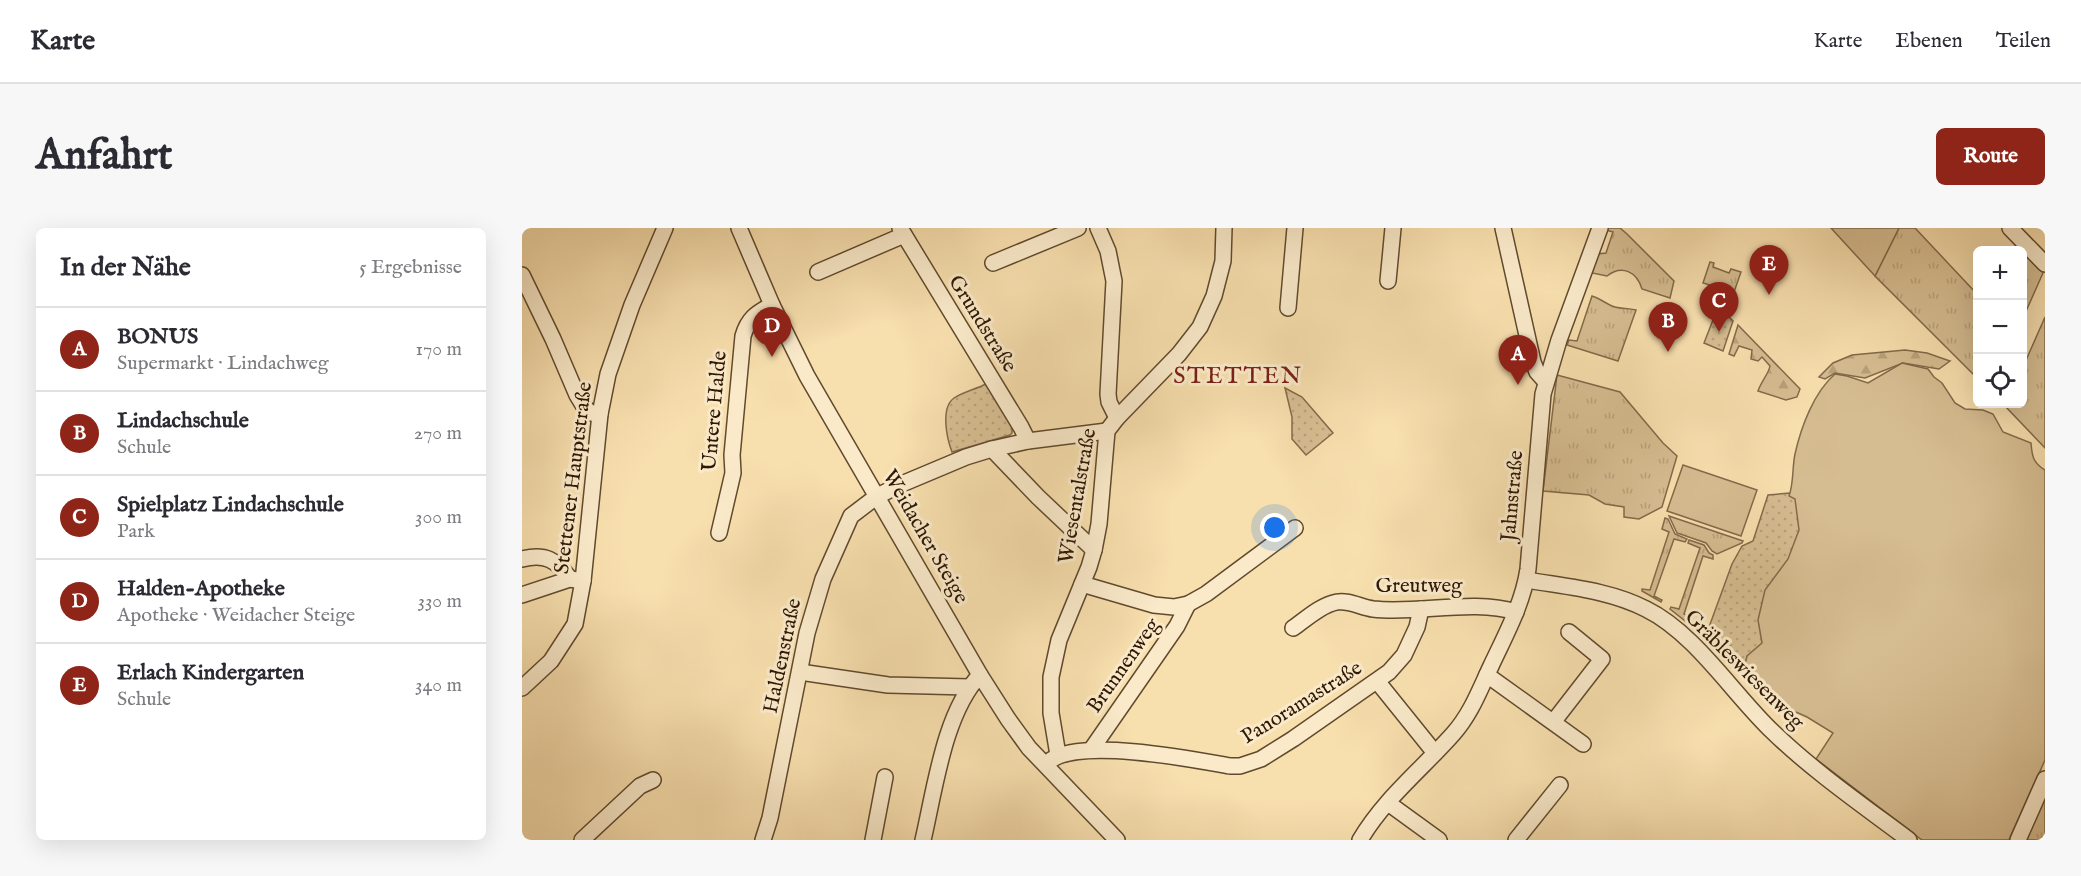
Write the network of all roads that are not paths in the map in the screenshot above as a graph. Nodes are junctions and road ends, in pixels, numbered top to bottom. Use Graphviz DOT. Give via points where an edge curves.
graph roads {
  1 [pos="665,228"];
  2 [pos="739,228"];
  3 [pos="1078,228"];
  4 [pos="1098,228"];
  5 [pos="1224,228"];
  6 [pos="1295,228"];
  7 [pos="1393,228"];
  8 [pos="1503,228"];
  9 [pos="1600,228"];
  10 [pos="2010,228"];
  11 [pos="902,231"];
  12 [pos="993,263"];
  13 [pos="2045,264"];
  14 [pos="818,272"];
  15 [pos="522,275"];
  16 [pos="1388,281"];
  17 [pos="772,305"];
  18 [pos="1288,308"];
  19 [pos="1546,382"];
  20 [pos="600,414"];
  21 [pos="1117,418"];
  22 [pos="1107,431"];
  23 [pos="1028,441"];
  24 [pos="992,448"];
  25 [pos="876,497"];
  26 [pos="1295,528"];
  27 [pos="719,533"];
  28 [pos="1094,550"];
  29 [pos="522,559"];
  30 [pos="577,580"];
  31 [pos="1527,580"];
  32 [pos="1082,584"];
  33 [pos="522,595"];
  34 [pos="1188,604"];
  35 [pos="1422,609"];
  36 [pos="1516,612"];
  37 [pos="1293,628"];
  38 [pos="1569,632"];
  39 [pos="800,672"];
  40 [pos="980,675"];
  41 [pos="1486,675"];
  42 [pos="1377,681"];
  43 [pos="969,687"];
  44 [pos="522,688"];
  45 [pos="1554,721"];
  46 [pos="1583,744"];
  47 [pos="1091,750"];
  48 [pos="1435,753"];
  49 [pos="1058,755"];
  50 [pos="1045,765"];
  51 [pos="885,777"];
  52 [pos="2045,778"];
  53 [pos="653,780"];
  54 [pos="1560,785"];
  55 [pos="1388,803"];
  56 [pos="582,840"];
  57 [pos="763,840"];
  58 [pos="873,840"];
  59 [pos="923,840"];
  60 [pos="1117,840"];
  61 [pos="1360,840"];
  62 [pos="1439,840"];
  63 [pos="1516,840"];
  64 [pos="1909,840"];
  65 [pos="2018,840"];
  1 -- 20 [label="street, Stettener Hauptstraße" via="620,335"];
  2 -- 17 [label="street, Weidacher Steige"];
  3 -- 12 [label="street"];
  4 -- 21 [label="street, Wiesentalstraße" via="1114,281 1107,394"];
  5 -- 21 [label="street" via="1223,261 1214,296 1200,327"];
  6 -- 18 [label="street"];
  7 -- 16 [label="street"];
  8 -- 19 [label="street" via="1533,362"];
  9 -- 19 [label="street, Jahnstraße"];
  10 -- 13 [label="street"];
  11 -- 14 [label="street"];
  11 -- 23 [label="street, Grundstraße"];
  15 -- 20 [label="street" via="581,403 591,413"];
  17 -- 25 [label="street, Weidacher Steige" via="807,376"];
  17 -- 27 [label="street, Untere Halde" via="747,322 743,336 733,473"];
  19 -- 31 [label="street, Jahnstraße"];
  20 -- 30 [label="street, Stettener Hauptstraße"];
  21 -- 22 [label="street, Wiesentalstraße"];
  22 -- 23 [label="street, Haldenstraße"];
  22 -- 28 [label="street, Wiesentalstraße"];
  23 -- 24 [label="street, Haldenstraße"];
  24 -- 25 [label="street, Haldenstraße"];
  24 -- 28 [label="street"];
  25 -- 39 [label="street, Haldenstraße" via="851,516 837,547 817,595"];
  25 -- 40 [label="street, Weidacher Steige"];
  26 -- 34 [label="street, Brunnenweg"];
  28 -- 32 [label="street, Wiesentalstraße"];
  29 -- 30 [label="street, Stettener Hauptstraße" via="552,560"];
  30 -- 33 [label="street"];
  30 -- 44 [label="street, Stettener Hauptstraße" via="579,607 571,632 551,662"];
  31 -- 36 [label="street, Jahnstraße"];
  31 -- 64 [label="street, Gräbleswiesenweg" via="1612,595 1662,617 1687,638 1773,733"];
  32 -- 34 [label="street, Brunnenweg" via="1154,605"];
  32 -- 49 [label="street, Wiesentalstraße" via="1059,640 1051,677 1051,713"];
  34 -- 47 [label="street, Brunnenweg" via="1178,626"];
  35 -- 36 [label="street, Greutweg" via="1492,607"];
  35 -- 37 [label="street, Greutweg" via="1370,608 1341,601"];
  35 -- 42 [label="street, Panoramastraße" via="1404,655"];
  36 -- 41 [label="street, Jahnstraße"];
  38 -- 45 [label="street" via="1602,659"];
  39 -- 43 [label="street" via="888,685"];
  39 -- 57 [label="street, Haldenstraße"];
  40 -- 43 [label="street"];
  40 -- 50 [label="street, Weidacher Steige" via="1008,719"];
  41 -- 45 [label="street"];
  41 -- 48 [label="street, Jahnstraße" via="1464,720"];
  42 -- 47 [label="street, Panoramastraße" via="1261,759 1240,766"];
  42 -- 48 [label="street"];
  43 -- 59 [label="street" via="949,728"];
  45 -- 46 [label="street"];
  47 -- 49 [label="street, Panoramastraße"];
  48 -- 55 [label="street, Jahnstraße"];
  49 -- 50 [label="street"];
  50 -- 60 [label="street, Weidacher Steige"];
  51 -- 58 [label="street"];
  52 -- 65 [label="street"];
  53 -- 56 [label="street" via="640,786"];
  54 -- 63 [label="street"];
  55 -- 61 [label="street, Jahnstraße"];
  55 -- 62 [label="street"];
}
